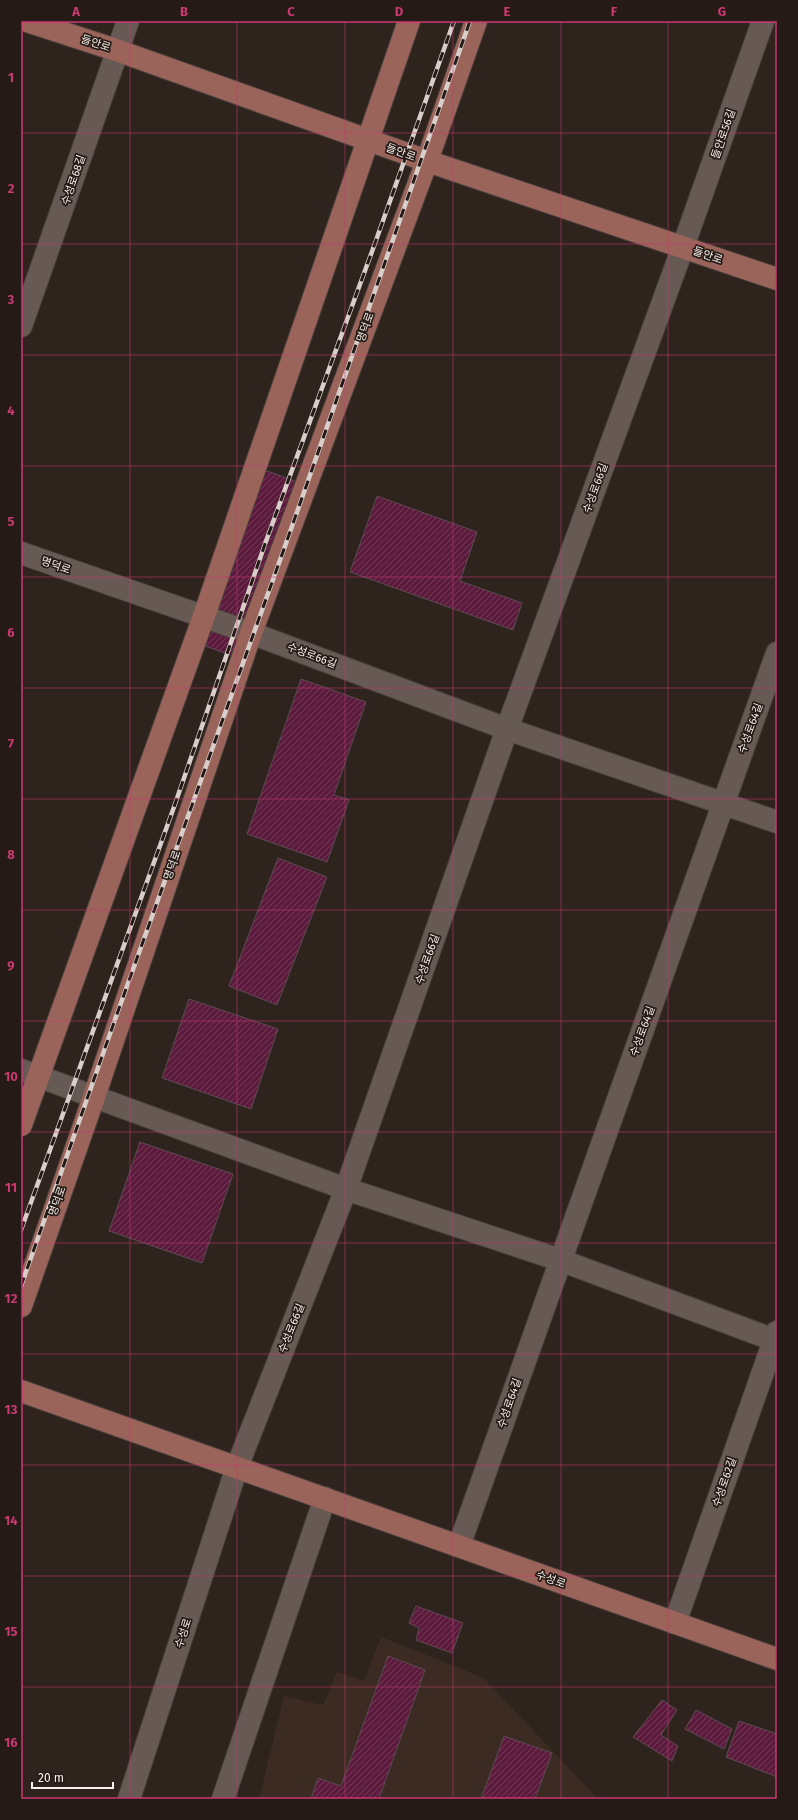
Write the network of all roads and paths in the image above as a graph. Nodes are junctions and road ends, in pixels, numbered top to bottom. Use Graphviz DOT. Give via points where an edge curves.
graph roads {
  1 [pos="27,21"];
  2 [pos="128,21"];
  3 [pos="409,21"];
  4 [pos="476,21"];
  5 [pos="763,21"];
  6 [pos="119,51"];
  7 [pos="367,140"];
  8 [pos="427,161"];
  9 [pos="683,247"];
  10 [pos="777,279"];
  11 [pos="23,314"];
  12 [pos="21,553"];
  13 [pos="204,616"];
  14 [pos="251,633"];
  15 [pos="777,653"];
  16 [pos="507,728"];
  17 [pos="724,802"];
  18 [pos="777,822"];
  19 [pos="29,1073"];
  20 [pos="94,1097"];
  21 [pos="21,1125"];
  22 [pos="346,1190"];
  23 [pos="560,1260"];
  24 [pos="21,1306"];
  25 [pos="776,1338"];
  26 [pos="21,1391"];
  27 [pos="236,1467"];
  28 [pos="325,1498"];
  29 [pos="459,1546"];
  30 [pos="675,1623"];
  31 [pos="777,1659"];
  32 [pos="129,1799"];
  33 [pos="223,1799"];
  1 -- 6 [label="main road, 들안로"];
  2 -- 6 [label="street, 수성로68길"];
  3 -- 7 [label="main road"];
  4 -- 8 [label="main road, 명덕로"];
  5 -- 9 [label="street, 들안로56길"];
  6 -- 7 [label="main road, 들안로"];
  6 -- 11 [label="street, 수성로68길"];
  7 -- 8 [label="main road, 들안로"];
  7 -- 13 [label="main road"];
  8 -- 9 [label="main road, 들안로"];
  8 -- 14 [label="main road, 명덕로"];
  9 -- 10 [label="main road, 들안로"];
  9 -- 16 [label="street, 수성로66길"];
  12 -- 13 [label="street, 명덕로"];
  13 -- 14 [label="street, 명덕로"];
  13 -- 19 [label="main road"];
  14 -- 16 [label="street, 수성로66길"];
  14 -- 20 [label="main road, 명덕로"];
  15 -- 17 [label="street, 수성로64길"];
  16 -- 17 [label="street"];
  16 -- 22 [label="street, 수성로66길"];
  17 -- 18 [label="street"];
  17 -- 23 [label="street, 수성로64길"];
  19 -- 20 [label="street"];
  19 -- 21 [label="main road"];
  20 -- 22 [label="street"];
  20 -- 24 [label="main road, 명덕로"];
  22 -- 23 [label="street"];
  22 -- 27 [label="street, 수성로66길"];
  23 -- 25 [label="street, 수성로62길"];
  23 -- 29 [label="street, 수성로64길"];
  25 -- 30 [label="street, 수성로62길"];
  26 -- 27 [label="main road, 수성로"];
  27 -- 28 [label="main road, 수성로"];
  27 -- 32 [label="street, 수성로"];
  28 -- 29 [label="main road, 수성로"];
  28 -- 33 [label="street"];
  29 -- 30 [label="main road, 수성로"];
  30 -- 31 [label="main road, 수성로"];
}
